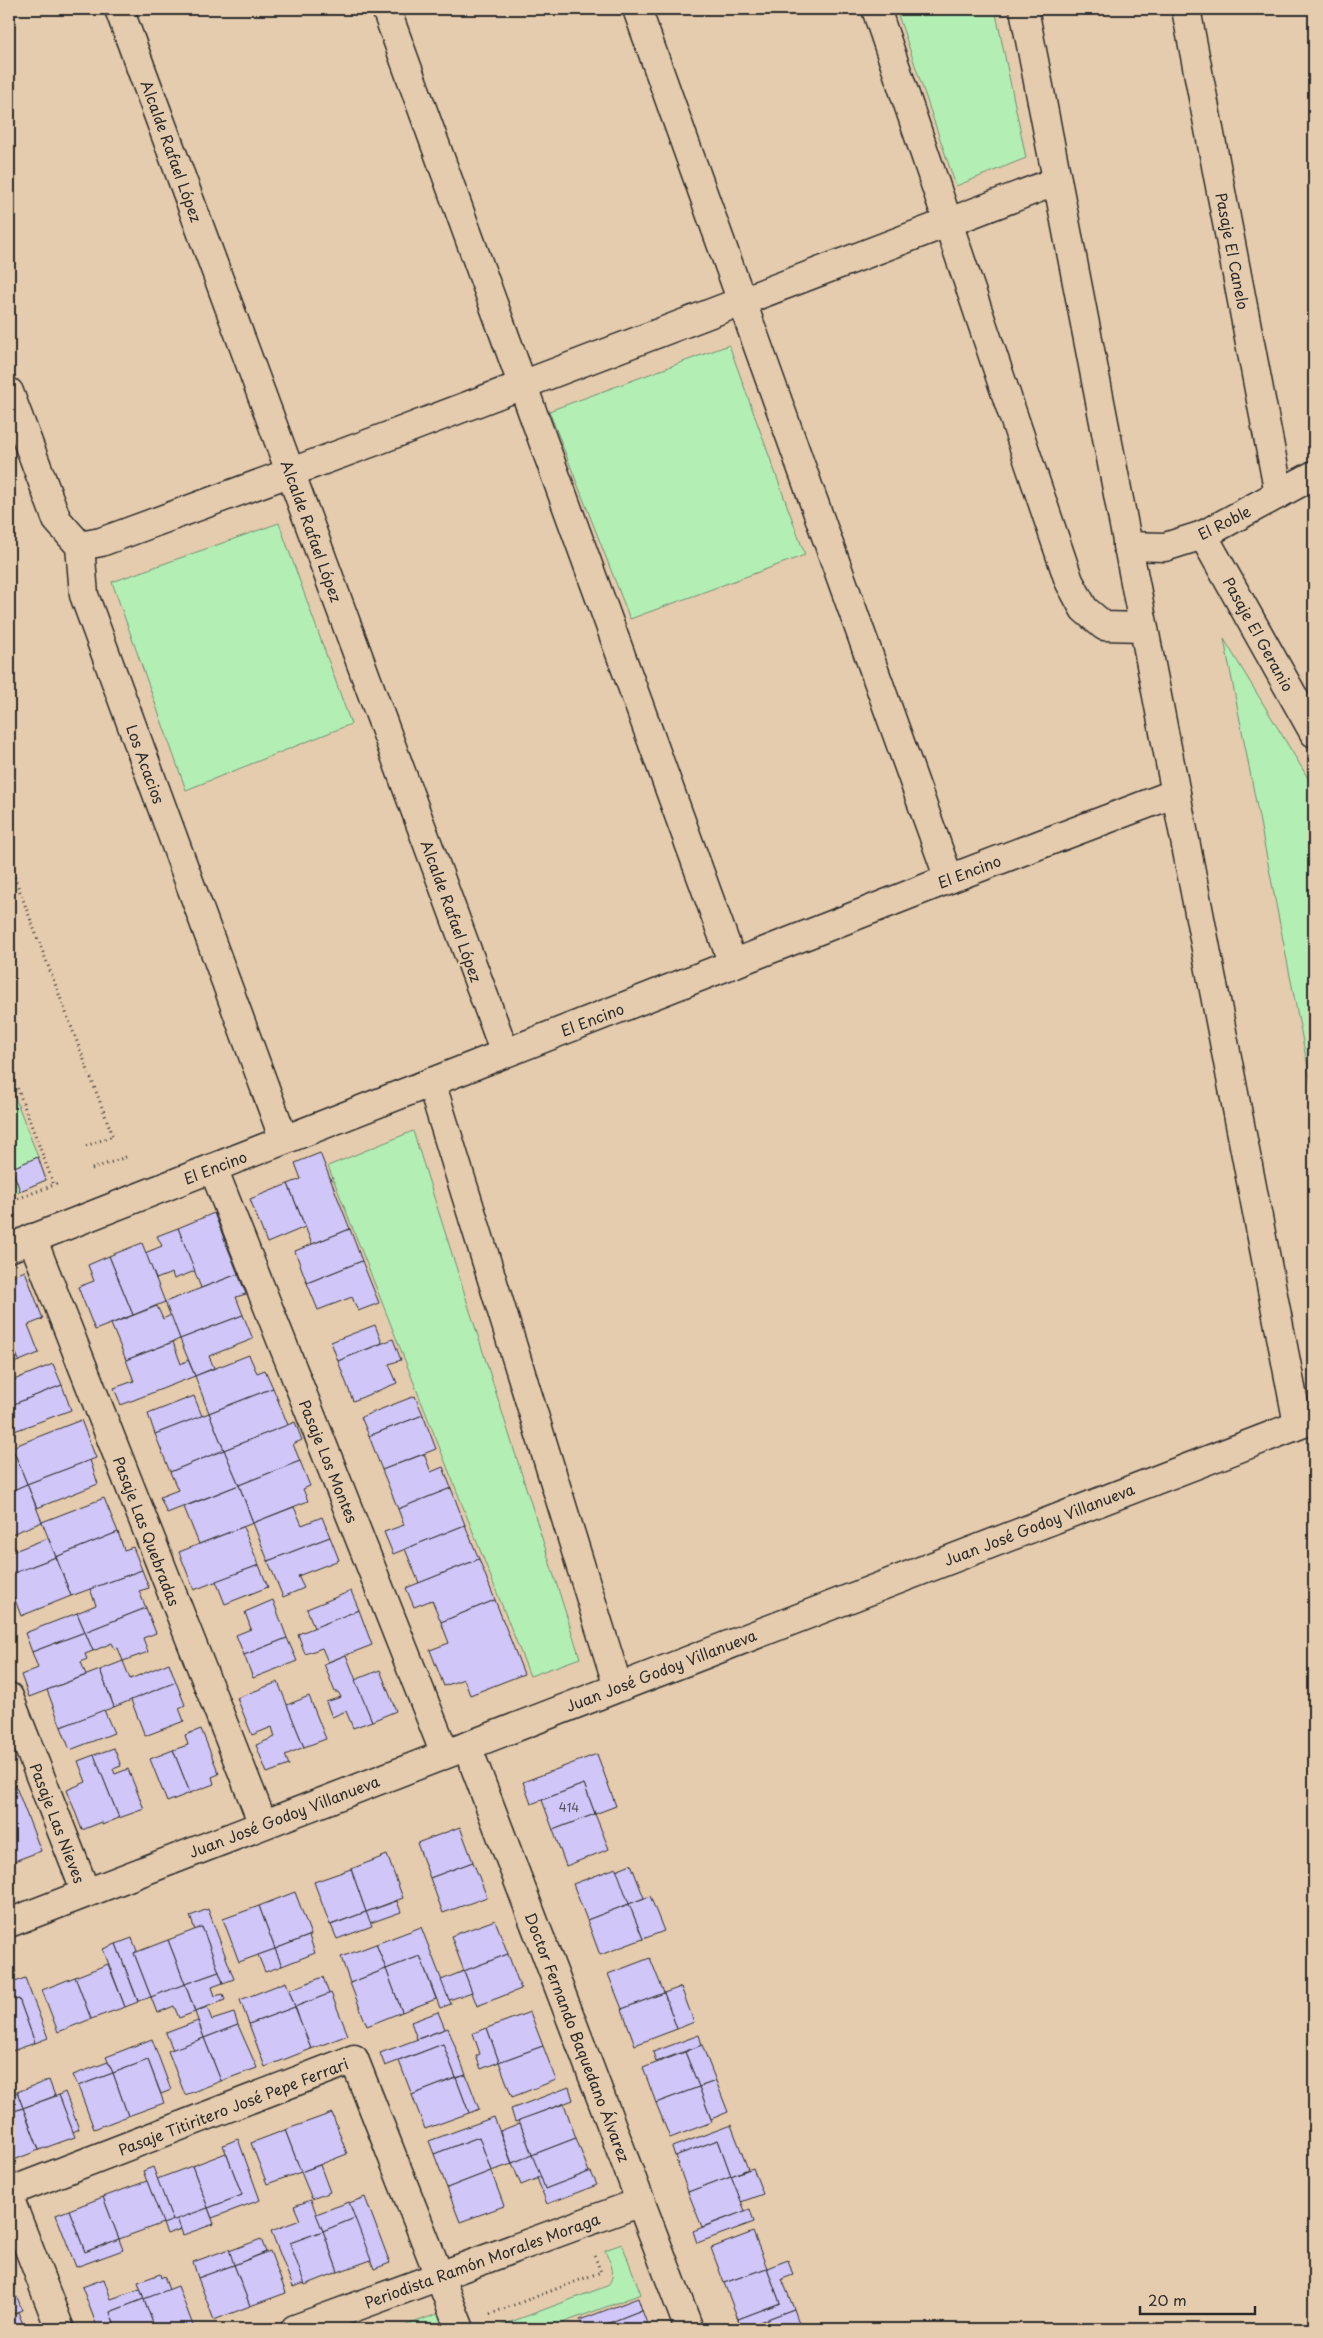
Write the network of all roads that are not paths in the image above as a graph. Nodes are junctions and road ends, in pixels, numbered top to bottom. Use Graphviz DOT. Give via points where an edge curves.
graph roads {
  1 [pos="119,9"];
  2 [pos="386,9"];
  3 [pos="637,9"];
  4 [pos="876,9"];
  5 [pos="1024,9"];
  6 [pos="1186,9"];
  7 [pos="1057,180"];
  8 [pos="948,221"];
  9 [pos="742,299"];
  10 [pos="522,384"];
  11 [pos="9,392"];
  12 [pos="291,473"];
  13 [pos="1314,475"];
  14 [pos="1279,494"];
  15 [pos="1203,535"];
  16 [pos="80,546"];
  17 [pos="1128,546"];
  18 [pos="1143,627"];
  19 [pos="1314,733"];
  20 [pos="1176,793"];
  21 [pos="949,879"];
  22 [pos="733,964"];
  23 [pos="505,1053"];
  24 [pos="431,1082"];
  25 [pos="284,1140"];
  26 [pos="213,1168"];
  27 [pos="21,1243"];
  28 [pos="1306,1422"];
  29 [pos="618,1687"];
  30 [pos="9,1697"];
  31 [pos="456,1750"];
  32 [pos="262,1824"];
  33 [pos="86,1893"];
  34 [pos="9,1923"];
  35 [pos="9,2192"];
  36 [pos="9,2197"];
  37 [pos="641,2202"];
  38 [pos="439,2276"];
  39 [pos="471,2323"];
  40 [pos="60,2329"];
  41 [pos="295,2329"];
  42 [pos="689,2329"];
  1 -- 12 [label="street, Alcalde Rafael López"];
  2 -- 10 [label="street"];
  3 -- 9 [label="street"];
  4 -- 8 [label="street"];
  5 -- 7 [label="street"];
  6 -- 14 [label="street, Pasaje El Canelo"];
  7 -- 8 [label="street"];
  7 -- 17 [label="street"];
  8 -- 9 [label="street"];
  8 -- 18 [label="street" via="1070,581 1084,609 1104,626"];
  9 -- 10 [label="street"];
  9 -- 21 [label="street"];
  10 -- 12 [label="street"];
  10 -- 22 [label="street"];
  11 -- 16 [label="street" via="57,520"];
  12 -- 16 [label="street" via="101,542"];
  12 -- 23 [label="street, Alcalde Rafael López"];
  13 -- 14 [label="street, El Roble"];
  14 -- 15 [label="street, El Roble"];
  15 -- 17 [label="street, El Roble" via="1165,547"];
  15 -- 19 [label="street, Pasaje El Geranio"];
  16 -- 25 [label="street, Los Acacios" via="84,595"];
  17 -- 18 [label="street"];
  18 -- 20 [label="street"];
  20 -- 21 [label="street, El Encino"];
  20 -- 28 [label="street"];
  21 -- 22 [label="street, El Encino"];
  22 -- 23 [label="street, El Encino"];
  23 -- 24 [label="street, El Encino"];
  24 -- 25 [label="street, El Encino"];
  24 -- 29 [label="street"];
  25 -- 26 [label="street, El Encino"];
  26 -- 27 [label="street, El Encino"];
  26 -- 31 [label="street, Pasaje Los Montes"];
  27 -- 32 [label="street, Pasaje Las Quebradas"];
  28 -- 29 [label="street, Juan José Godoy Villanueva"];
  29 -- 31 [label="street, Juan José Godoy Villanueva"];
  30 -- 33 [label="street, Pasaje Las Nieves"];
  31 -- 32 [label="street, Juan José Godoy Villanueva"];
  31 -- 37 [label="street, Doctor Fernando Baquedano Álvarez"];
  32 -- 33 [label="street, Juan José Godoy Villanueva"];
  33 -- 34 [label="street, Juan José Godoy Villanueva"];
  35 -- 38 [label="street, Pasaje Titiritero José Pepe Ferrari" via="354,2059"];
  36 -- 40 [label="street"];
  37 -- 38 [label="street, Periodista Ramón Morales Moraga"];
  37 -- 42 [label="street, Doctor Fernando Baquedano Álvarez"];
  38 -- 39 [label="street, Pasaje Titiritero José Pepe Ferrari"];
  38 -- 41 [label="street, Periodista Ramón Morales Moraga"];
}
